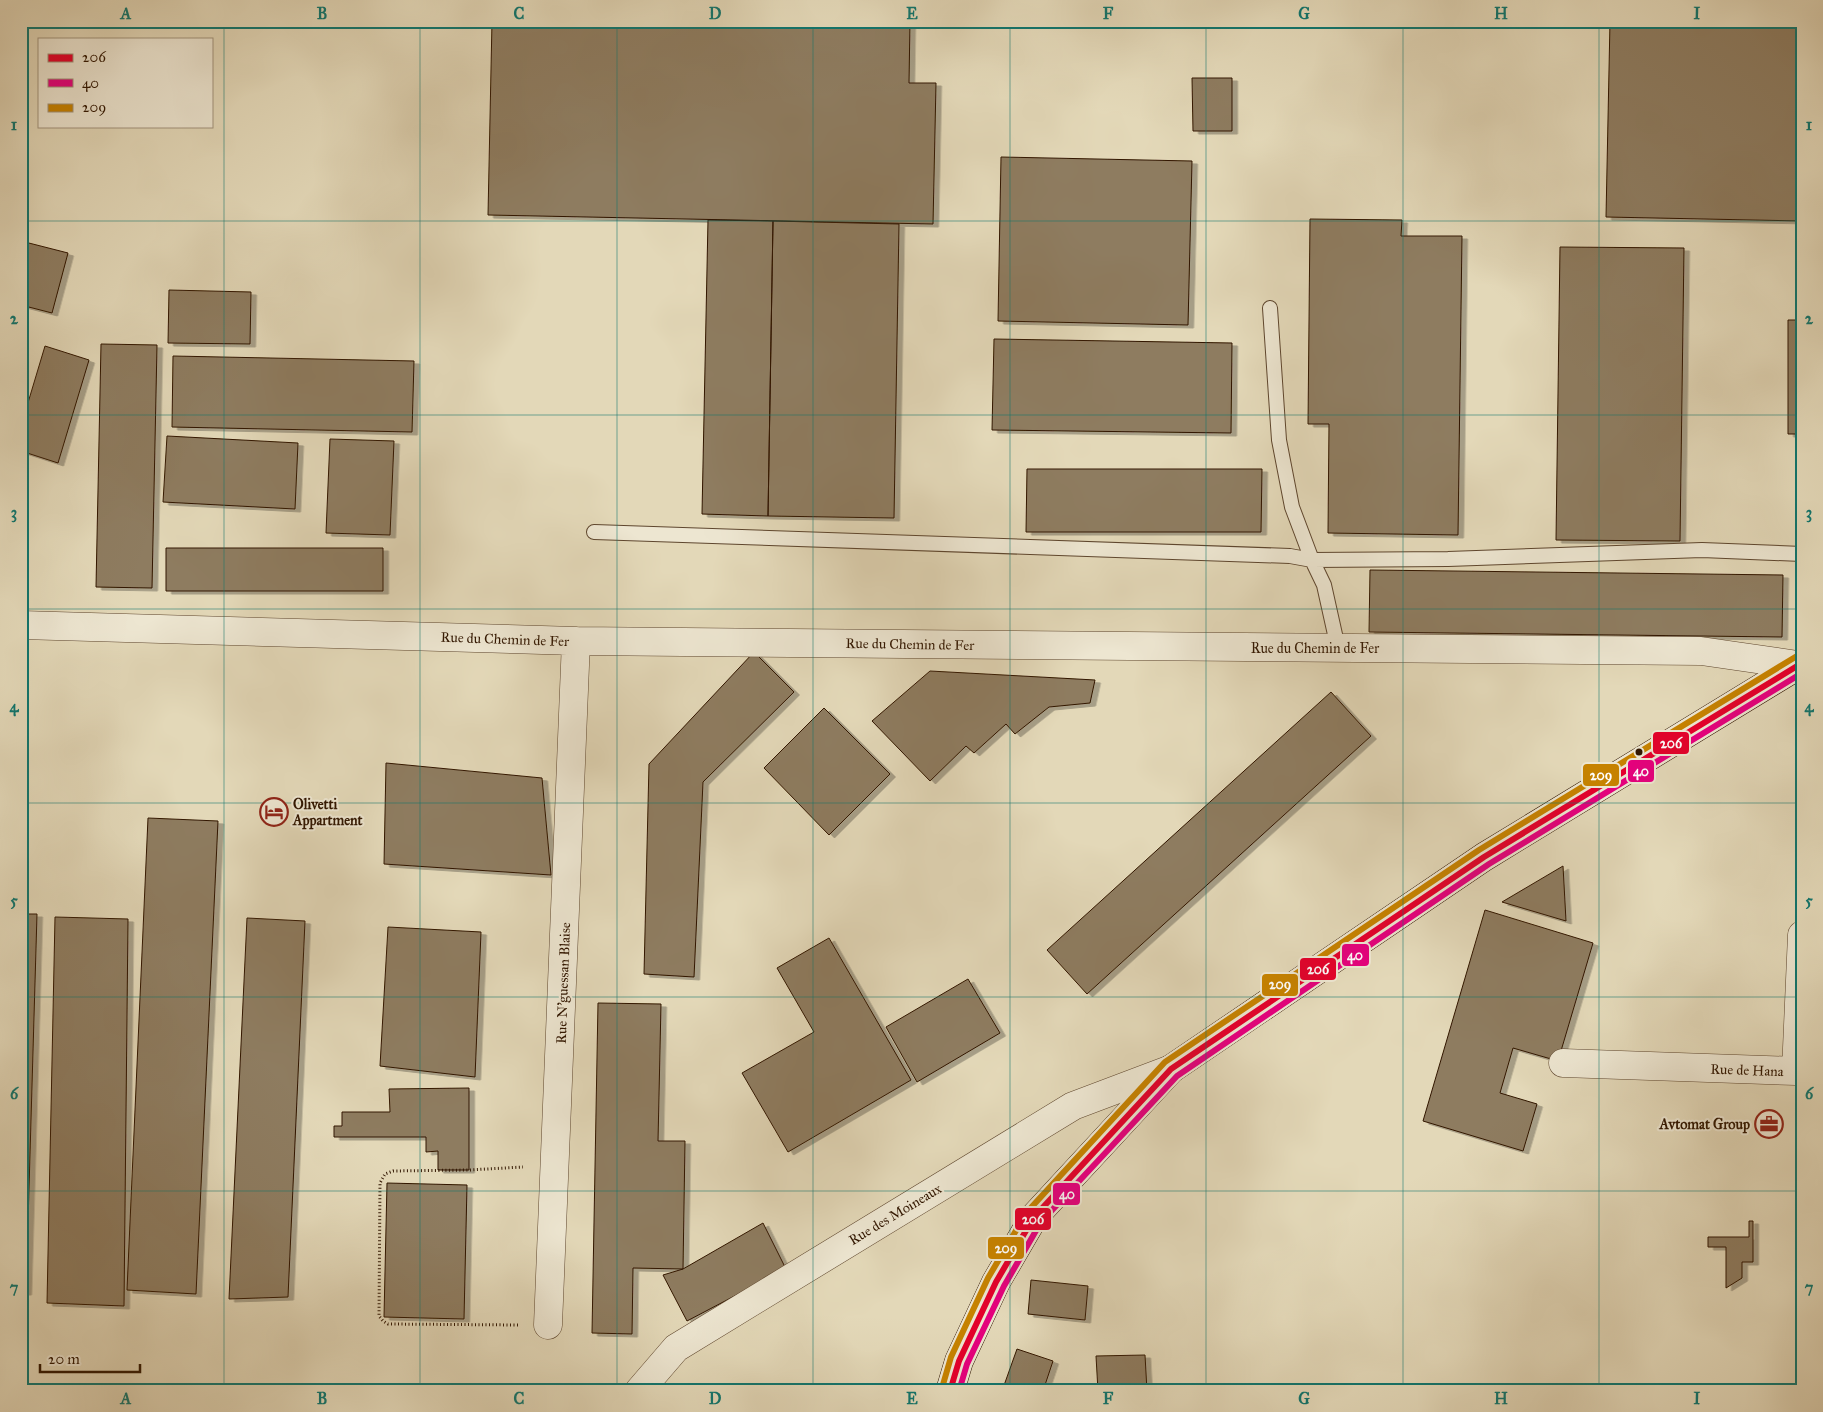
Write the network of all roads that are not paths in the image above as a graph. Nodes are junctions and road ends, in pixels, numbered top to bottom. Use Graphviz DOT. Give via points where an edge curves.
graph roads {
  1 [pos="1270,308"];
  2 [pos="594,532"];
  3 [pos="1802,554"];
  4 [pos="1312,560"];
  5 [pos="21,625"];
  6 [pos="576,641"];
  7 [pos="1338,648"];
  8 [pos="1800,664"];
  9 [pos="1802,935"];
  10 [pos="1563,1063"];
  11 [pos="1171,1069"];
  12 [pos="548,1326"];
  13 [pos="639,1391"];
  14 [pos="950,1391"];
  1 -- 4 [label="lane" via="1279,440 1292,507"];
  2 -- 4 [label="lane" via="1290,556"];
  3 -- 4 [label="lane" via="1702,550"];
  4 -- 7 [label="lane" via="1324,585"];
  5 -- 6 [label="street, Rue du Chemin de Fer"];
  6 -- 7 [label="street, Rue du Chemin de Fer"];
  6 -- 12 [label="street, Rue N'guessan Blaise"];
  7 -- 8 [label="street, Rue du Chemin de Fer" via="1701,651"];
  8 -- 11 [label="street" via="1484,856"];
  9 -- 10 [label="street, Rue de Hana" via="1796,1071"];
  11 -- 13 [label="street, Rue des Moineaux" via="1064,1111 676,1348"];
  11 -- 14 [label="street" via="1034,1217 996,1282"];
}
